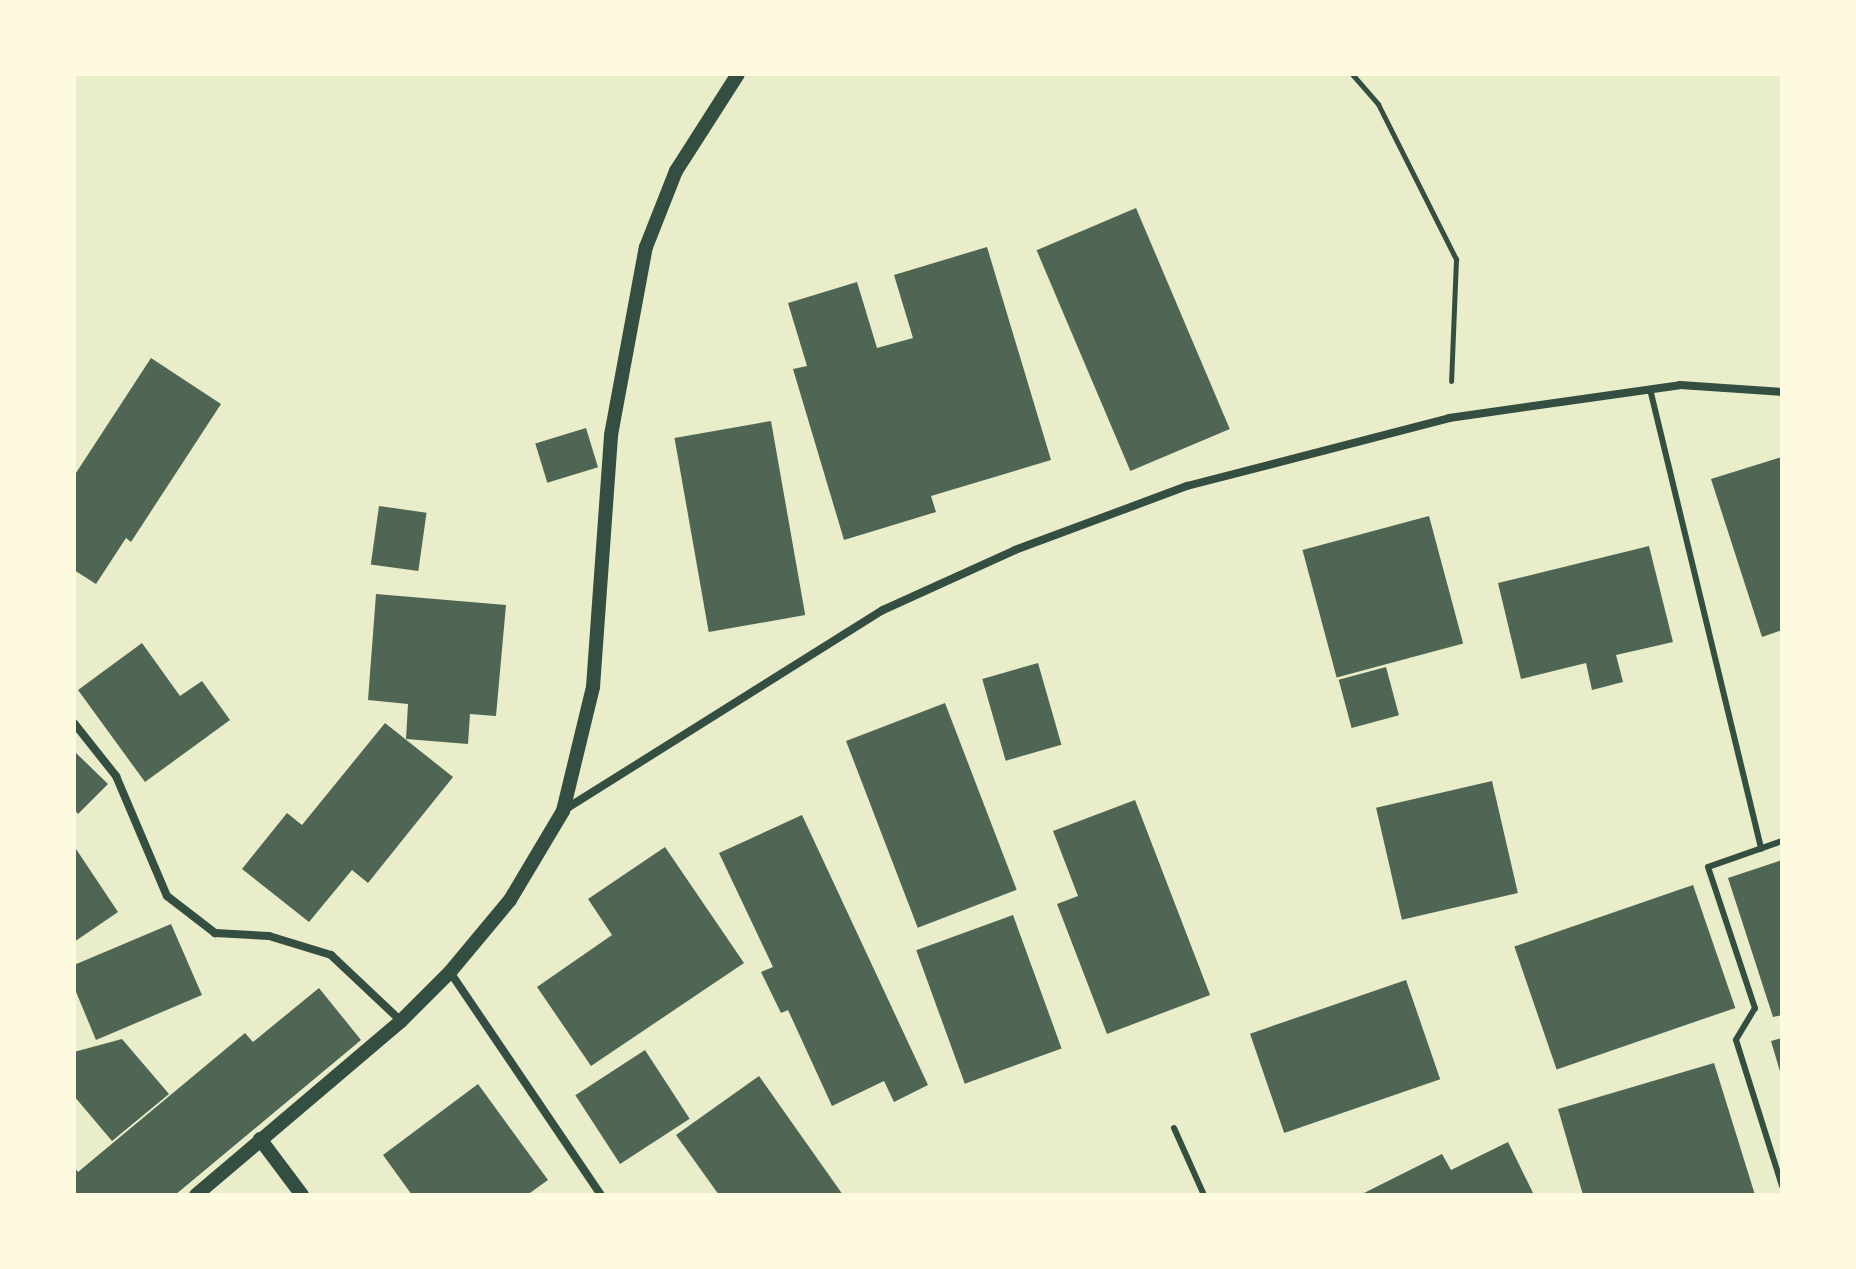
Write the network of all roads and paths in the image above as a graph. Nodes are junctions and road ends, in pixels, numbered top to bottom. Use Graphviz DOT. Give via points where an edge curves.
graph roads {
  1 [pos="738,74"];
  2 [pos="1352,74"];
  3 [pos="1650,389"];
  4 [pos="1782,392"];
  5 [pos="1449,418"];
  6 [pos="74,723"];
  7 [pos="563,811"];
  8 [pos="1782,841"];
  9 [pos="1761,849"];
  10 [pos="450,972"];
  11 [pos="401,1021"];
  12 [pos="1174,1128"];
  13 [pos="260,1139"];
  14 [pos="1782,1186"];
  15 [pos="196,1195"];
  16 [pos="302,1195"];
  17 [pos="601,1195"];
  18 [pos="1204,1195"];
  1 -- 7 [label="street" via="676,171 643,261 611,435 593,687"];
  2 -- 5 [label="path" via="1378,104 1456,259"];
  3 -- 4 [label="street" via="1680,385"];
  3 -- 5 [label="street"];
  3 -- 9 [label="lane"];
  5 -- 7 [label="street" via="1187,486 1002,556 883,610"];
  6 -- 11 [label="street" via="116,776 167,896 215,933 269,936 331,955"];
  7 -- 10 [label="street" via="510,900"];
  8 -- 9 [label="lane"];
  9 -- 14 [label="lane" via="1708,867 1755,1008 1736,1040"];
  10 -- 11 [label="street"];
  10 -- 17 [label="street"];
  11 -- 13 [label="street"];
  12 -- 18 [label="lane"];
  13 -- 15 [label="street"];
  13 -- 16 [label="street"];
}
